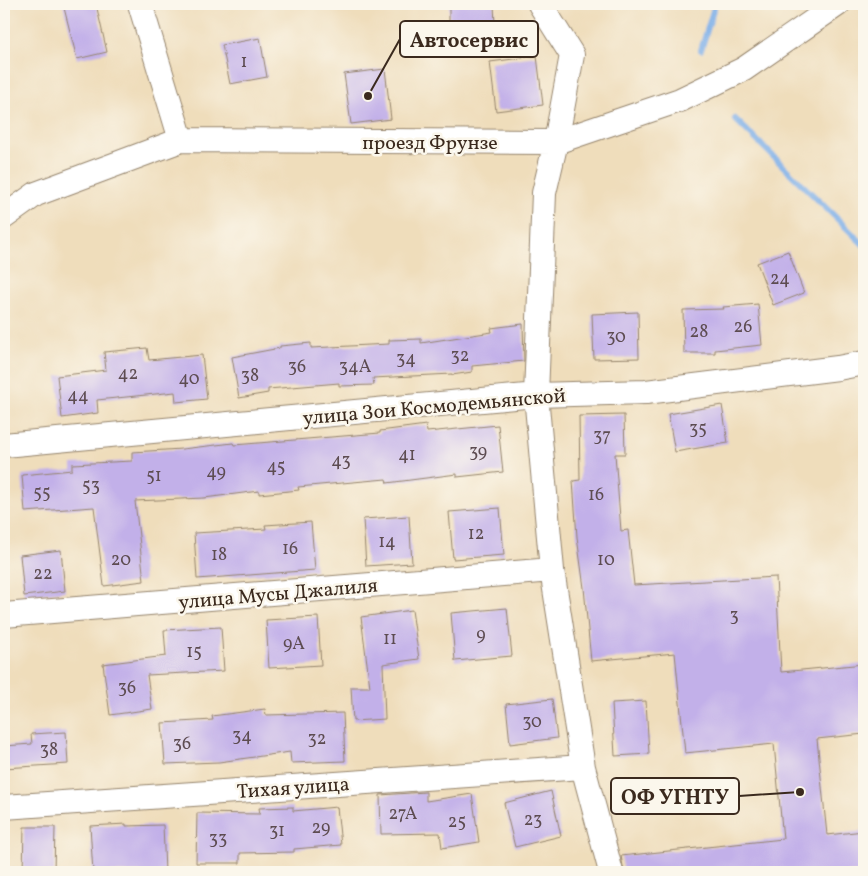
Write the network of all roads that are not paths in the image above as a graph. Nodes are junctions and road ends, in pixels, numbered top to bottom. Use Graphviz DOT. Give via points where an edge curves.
graph roads {
  1 [pos="140,4"];
  2 [pos="540,4"];
  3 [pos="838,4"];
  4 [pos="181,140"];
  5 [pos="556,142"];
  6 [pos="4,217"];
  7 [pos="864,363"];
  8 [pos="536,396"];
  9 [pos="4,445"];
  10 [pos="552,570"];
  11 [pos="4,615"];
  12 [pos="583,768"];
  13 [pos="4,807"];
  14 [pos="611,872"];
  1 -- 4 [label="street"];
  2 -- 5 [label="street" via="572,56"];
  3 -- 5 [label="street, проезд Фрунзе" via="736,73 680,100"];
  4 -- 5 [label="street, проезд Фрунзе"];
  4 -- 6 [label="street, проезд Фрунзе" via="36,194"];
  5 -- 8 [label="street" via="544,193"];
  7 -- 8 [label="street, улица Зои Космодемьянской" via="646,392"];
  8 -- 9 [label="street, улица Зои Космодемьянской"];
  8 -- 10 [label="street"];
  10 -- 11 [label="street, улица Мусы Джалиля"];
  10 -- 12 [label="street"];
  12 -- 13 [label="street, Тихая улица"];
  12 -- 14 [label="street"];
}
